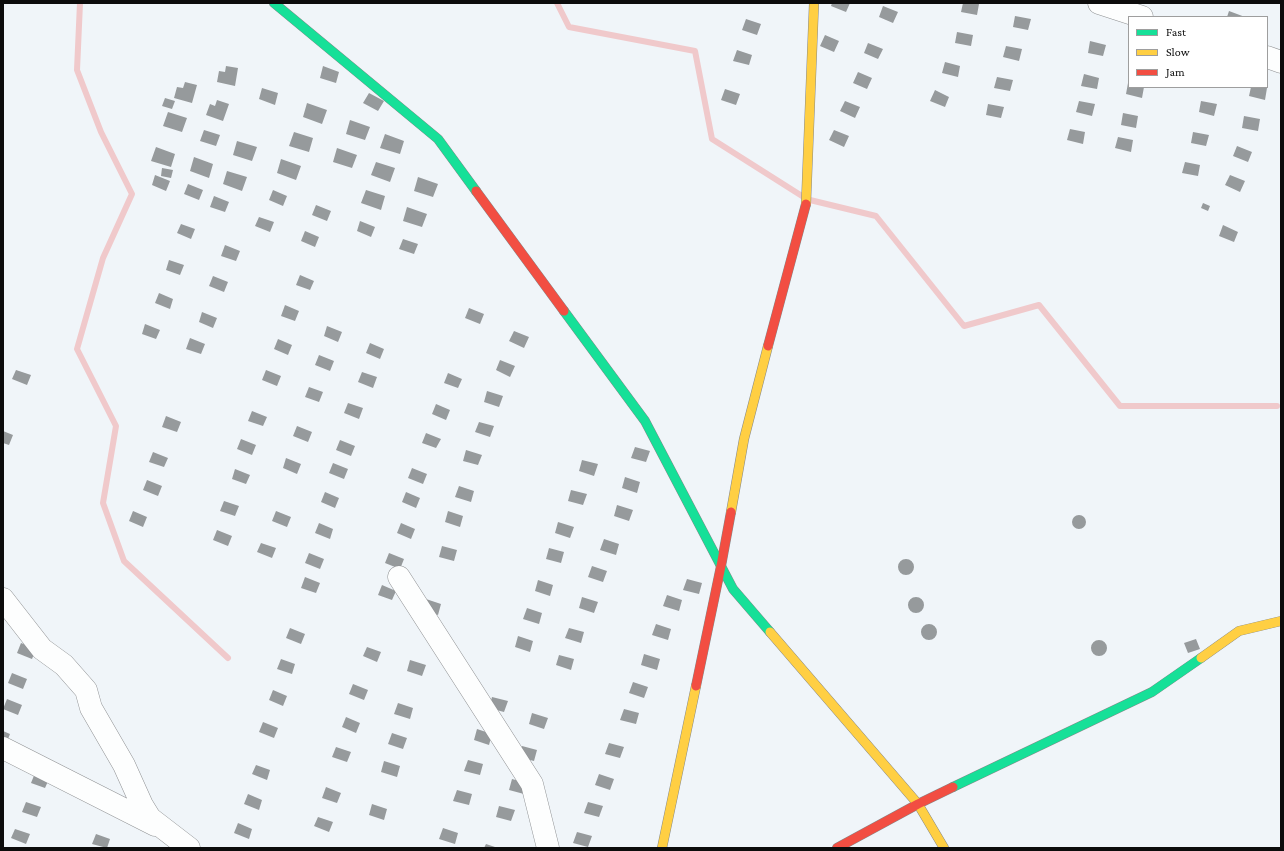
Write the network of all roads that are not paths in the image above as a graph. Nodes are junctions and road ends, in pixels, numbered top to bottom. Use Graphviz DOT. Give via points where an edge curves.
graph roads {
  1 [pos="274,3"];
  2 [pos="814,3"];
  3 [pos="1099,3"];
  4 [pos="1139,16"];
  5 [pos="1268,58"];
  6 [pos="1281,62"];
  7 [pos="721,566"];
  8 [pos="399,577"];
  9 [pos="3,599"];
  10 [pos="1281,621"];
  11 [pos="3,748"];
  12 [pos="918,804"];
  13 [pos="165,830"];
  14 [pos="189,848"];
  15 [pos="548,848"];
  16 [pos="662,848"];
  17 [pos="837,848"];
  18 [pos="944,848"];
  1 -- 7 [label="street" via="438,139 645,421"];
  2 -- 7 [label="street" via="807,200 744,439"];
  3 -- 4 [label="street"];
  5 -- 6 [label="street"];
  7 -- 12 [label="street" via="733,589"];
  7 -- 16 [label="street"];
  8 -- 15 [label="street" via="532,784"];
  9 -- 13 [label="street" via="42,649 64,665 86,690 91,708 124,765 142,805 150,818"];
  10 -- 12 [label="street" via="1239,631 1152,692"];
  11 -- 13 [label="street"];
  12 -- 17 [label="street"];
  12 -- 18 [label="street"];
  13 -- 14 [label="street"];
}
